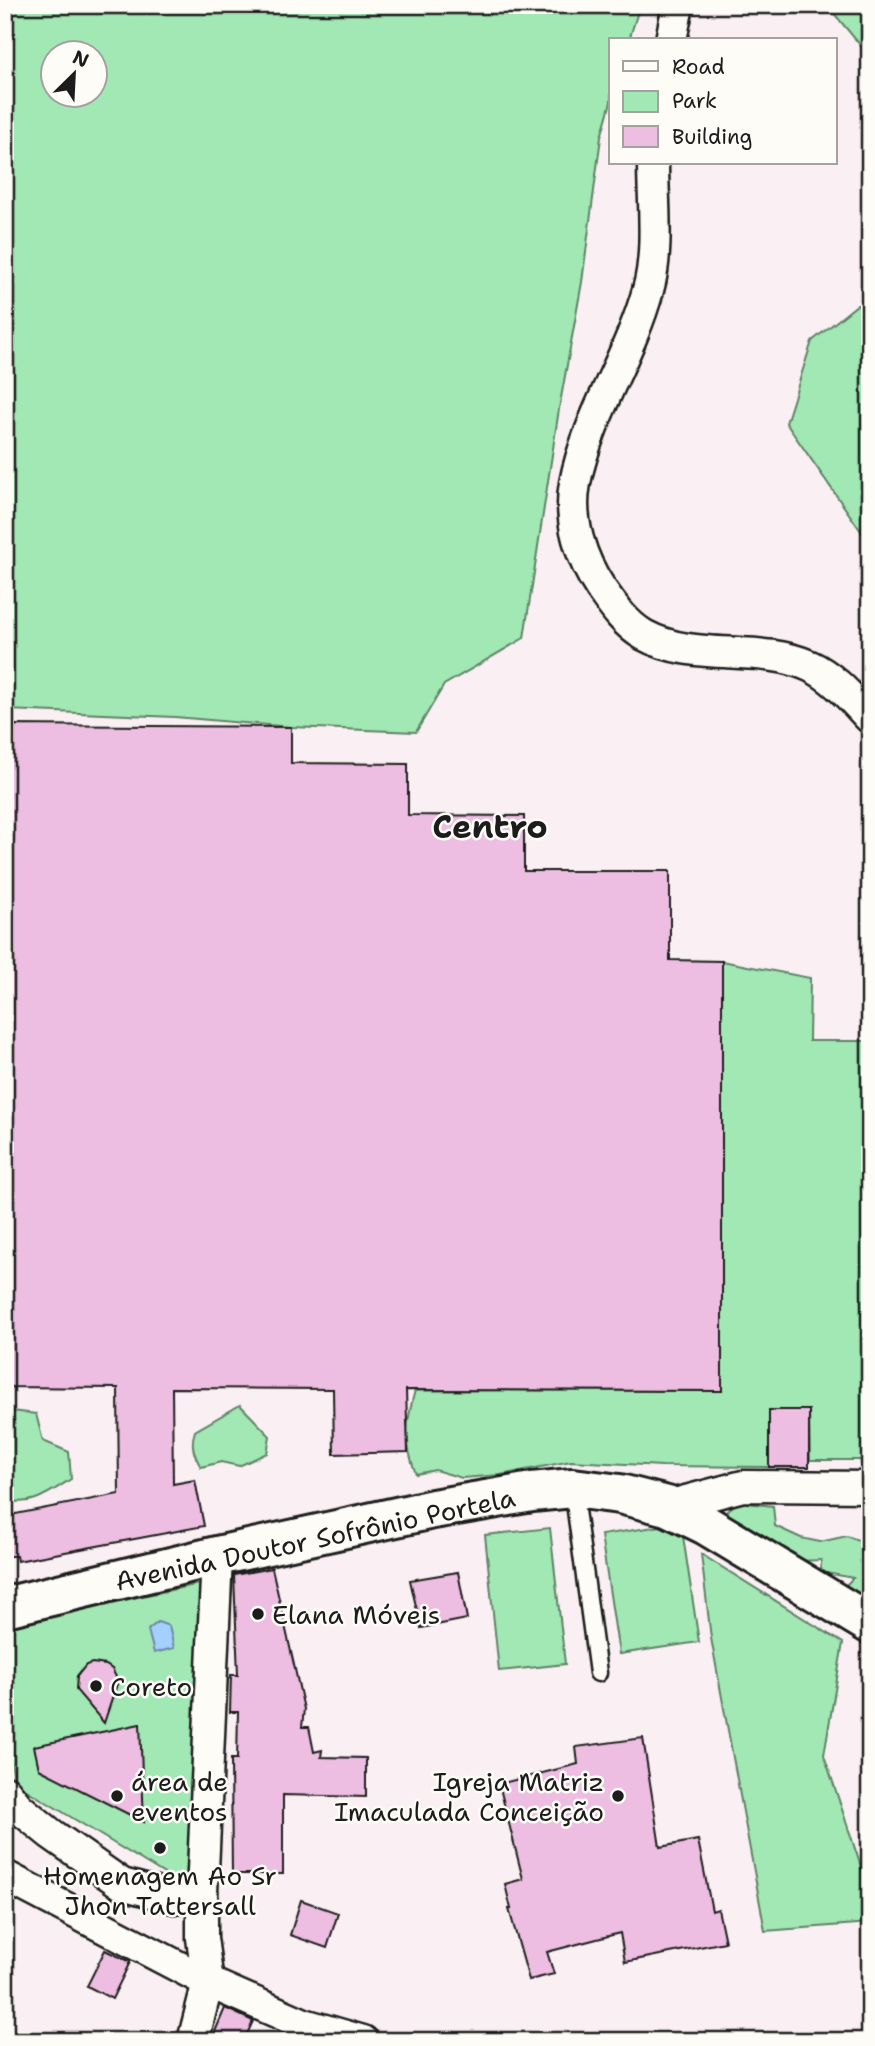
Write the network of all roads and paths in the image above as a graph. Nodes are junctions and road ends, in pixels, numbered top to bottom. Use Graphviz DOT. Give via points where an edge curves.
graph roads {
  1 [pos="678,5"];
  2 [pos="671,38"];
  3 [pos="653,164"];
  4 [pos="870,718"];
  5 [pos="870,1487"];
  6 [pos="573,1488"];
  7 [pos="667,1506"];
  8 [pos="217,1556"];
  9 [pos="5,1607"];
  10 [pos="870,1625"];
  11 [pos="598,1672"];
  12 [pos="5,1791"];
  13 [pos="5,1876"];
  14 [pos="202,1893"];
  15 [pos="208,1982"];
  16 [pos="193,2041"];
  17 [pos="362,2041"];
  1 -- 2 [label="street"];
  3 -- 4 [label="street" via="649,286 583,452 574,486 576,533 588,569 626,621 645,635 685,649 777,657 809,666 844,691"];
  5 -- 7 [label="street" via="743,1486"];
  6 -- 7 [label="main road, Avenida Doutor Sofrônio Portela"];
  6 -- 8 [label="main road, Avenida Doutor Sofrônio Portela" via="433,1509"];
  6 -- 11 [label="lane"];
  7 -- 10 [label="main road, Avenida Doutor Sofrônio Portela"];
  8 -- 9 [label="main road, Avenida Doutor Sofrônio Portela"];
  8 -- 14 [label="street"];
  12 -- 14 [label="street" via="51,1834 122,1884 174,1898"];
  13 -- 15 [label="street"];
  14 -- 15 [label="street"];
  15 -- 16 [label="street"];
  15 -- 17 [label="street" via="304,2024"];
}
